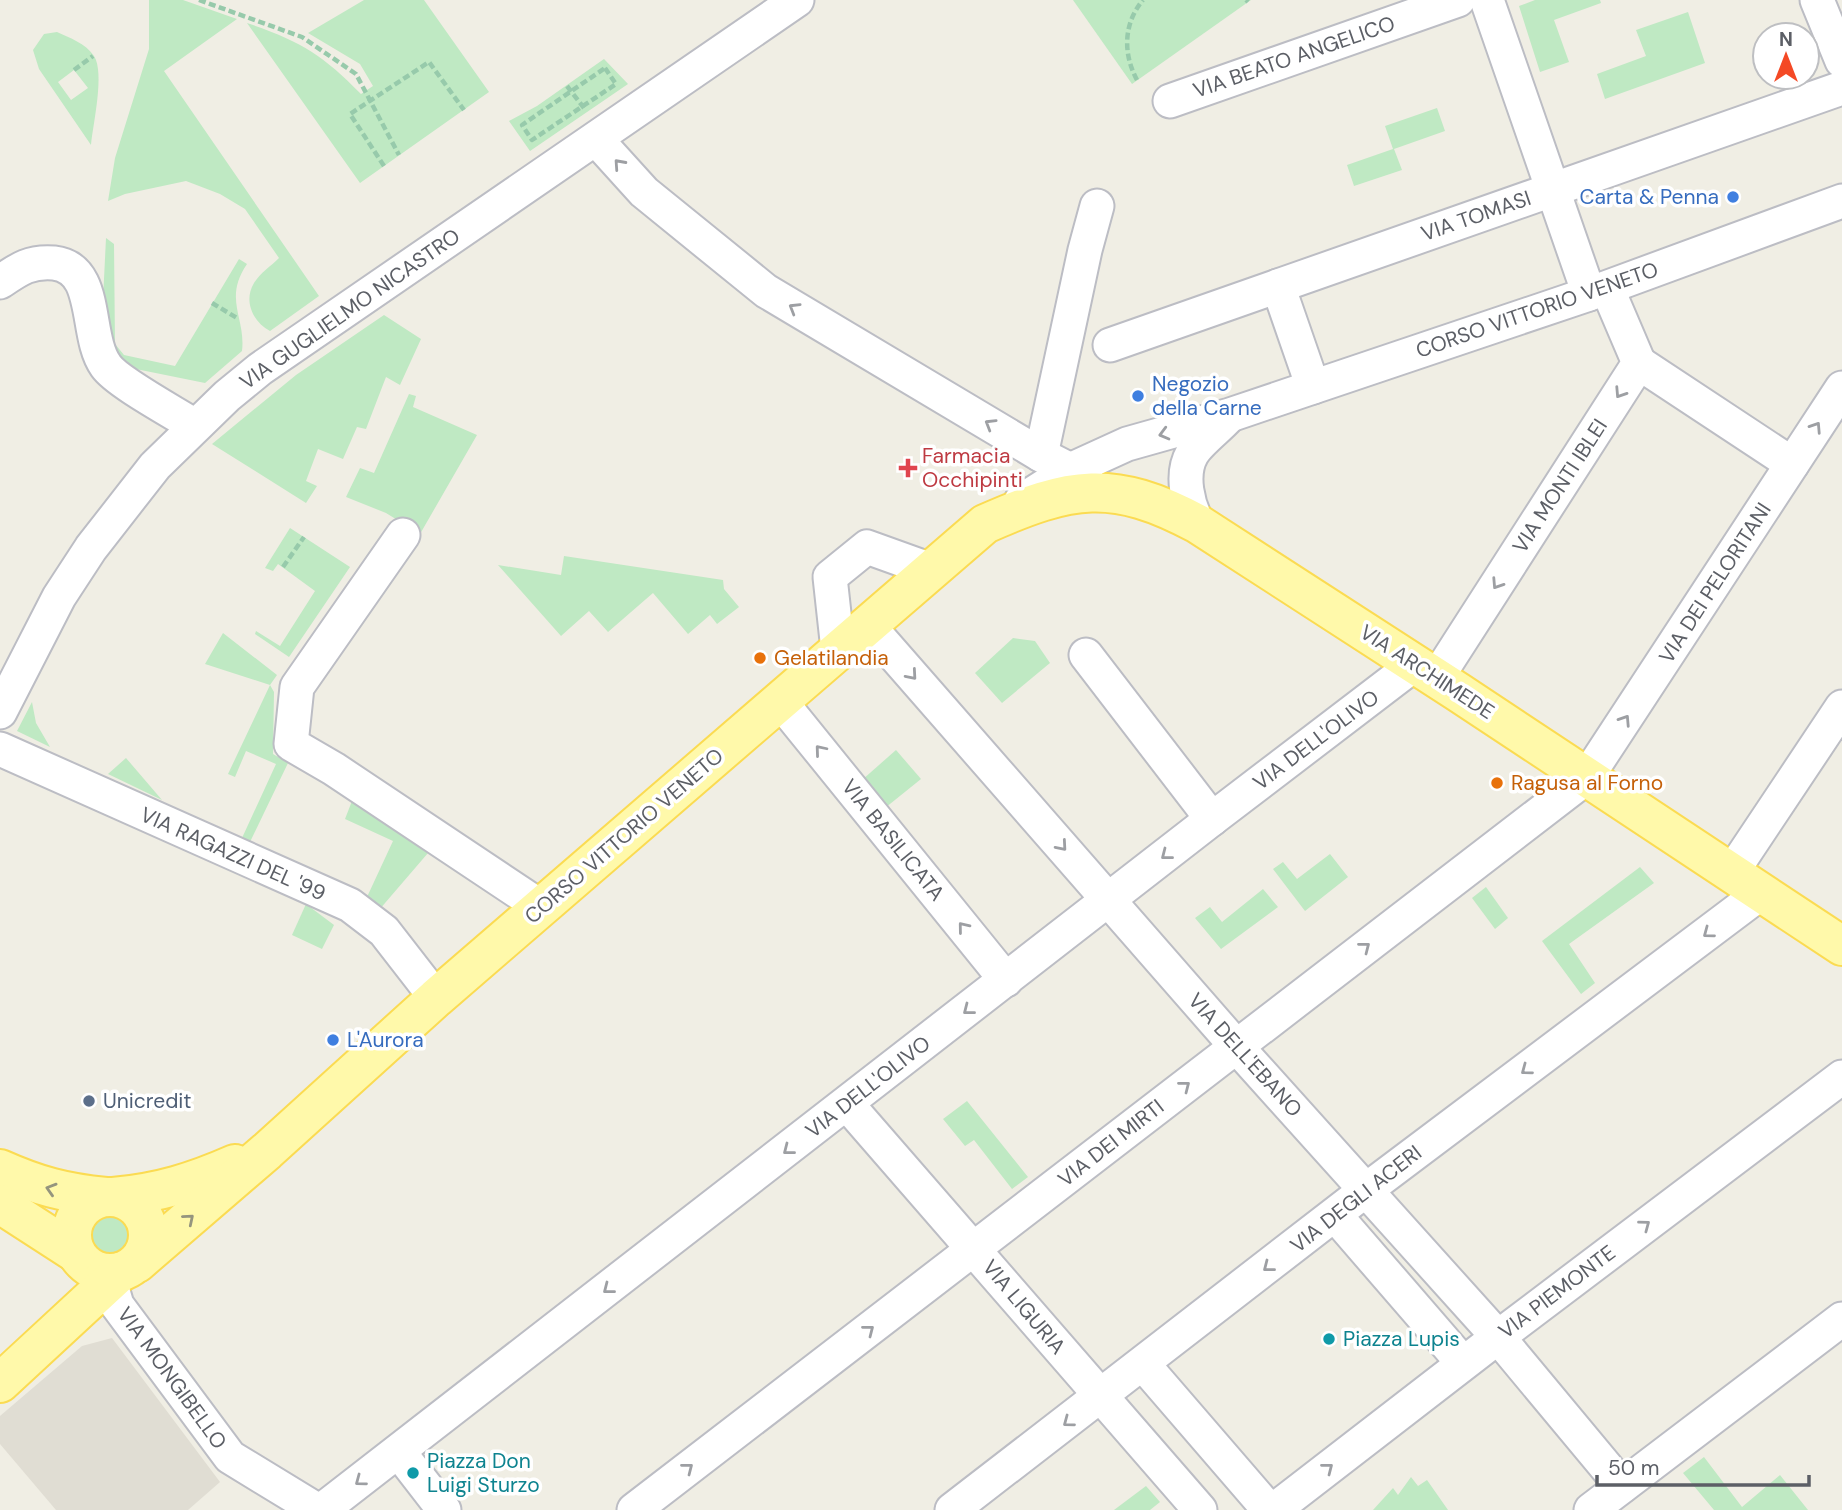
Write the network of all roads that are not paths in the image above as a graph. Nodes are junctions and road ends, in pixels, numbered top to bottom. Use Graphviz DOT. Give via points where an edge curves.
graph roads {
  1 [pos="1458,0"];
  2 [pos="1487,0"];
  3 [pos="1816,0"];
  4 [pos="784,3"];
  5 [pos="1842,61"];
  6 [pos="1842,88"];
  7 [pos="1170,101"];
  8 [pos="591,125"];
  9 [pos="1552,190"];
  10 [pos="1842,201"];
  11 [pos="1097,206"];
  12 [pos="0,282"];
  13 [pos="1278,286"];
  14 [pos="1598,291"];
  15 [pos="1110,345"];
  16 [pos="1639,363"];
  17 [pos="1312,387"];
  18 [pos="1842,388"];
  19 [pos="1230,415"];
  20 [pos="195,426"];
  21 [pos="1127,444"];
  22 [pos="1191,454"];
  23 [pos="1041,455"];
  24 [pos="1792,464"];
  25 [pos="1070,470"];
  26 [pos="1127,496"];
  27 [pos="985,524"];
  28 [pos="1198,524"];
  29 [pos="403,534"];
  30 [pos="931,570"];
  31 [pos="867,624"];
  32 [pos="838,650"];
  33 [pos="1086,655"];
  34 [pos="1426,671"];
  35 [pos="780,701"];
  36 [pos="1842,707"];
  37 [pos="0,712"];
  38 [pos="0,749"];
  39 [pos="1587,777"];
  40 [pos="1212,819"];
  41 [pos="1747,882"];
  42 [pos="1109,900"];
  43 [pos="541,908"];
  44 [pos="1842,946"];
  45 [pos="1006,980"];
  46 [pos="436,999"];
  47 [pos="1236,1046"];
  48 [pos="1842,1077"];
  49 [pos="847,1104"];
  50 [pos="267,1151"];
  51 [pos="0,1169"];
  52 [pos="1366,1190"];
  53 [pos="109,1197"];
  54 [pos="0,1205"];
  55 [pos="1335,1215"];
  56 [pos="974,1248"];
  57 [pos="105,1266"];
  58 [pos="1842,1319"];
  59 [pos="1498,1337"];
  60 [pos="1463,1363"];
  61 [pos="1143,1364"];
  62 [pos="0,1383"];
  63 [pos="1101,1397"];
  64 [pos="399,1452"];
  65 [pos="230,1457"];
  66 [pos="1622,1486"];
  67 [pos="270,1510"];
  68 [pos="319,1510"];
  69 [pos="444,1510"];
  70 [pos="634,1510"];
  71 [pos="952,1510"];
  72 [pos="1200,1510"];
  73 [pos="1269,1510"];
  74 [pos="1275,1510"];
  75 [pos="1591,1510"];
  1 -- 7 [label="street, VIA BEATO ANGELICO"];
  2 -- 9 [label="street"];
  3 -- 5 [label="street"];
  4 -- 8 [label="street, VIA GUGLIELMO NICASTRO"];
  6 -- 9 [label="street, VIA TOMASI"];
  8 -- 20 [label="street, VIA GUGLIELMO NICASTRO" via="260,369"];
  23 -- 8 [label="street, one-way" via="766,291 644,192"];
  9 -- 13 [label="street, VIA TOMASI"];
  9 -- 14 [label="street"];
  10 -- 14 [label="street, CORSO VITTORIO VENETO"];
  11 -- 23 [label="street"];
  12 -- 20 [label="street" via="39,261 61,264 78,273 96,350 107,368"];
  13 -- 15 [label="street, VIA TOMASI"];
  13 -- 17 [label="street"];
  14 -- 16 [label="street"];
  14 -- 17 [label="street, CORSO VITTORIO VENETO"];
  16 -- 24 [label="street"];
  16 -- 34 [label="street, VIA MONTI IBLEI, one-way"];
  17 -- 19 [label="street, CORSO VITTORIO VENETO"];
  24 -- 18 [label="street, VIA DEI PELORITANI, one-way"];
  19 -- 21 [label="street, CORSO VITTORIO VENETO, one-way"];
  19 -- 22 [label="street"];
  20 -- 37 [label="street, VIA GUGLIELMO NICASTRO" via="155,466 91,548 59,597"];
  21 -- 25 [label="street, CORSO VITTORIO VENETO"];
  21 -- 26 [label="street" via="1115,454 1111,467 1114,482"];
  22 -- 26 [label="street" via="1155,493"];
  22 -- 28 [label="street" via="1187,488"];
  23 -- 25 [label="street"];
  39 -- 24 [label="street, VIA DEI PELORITANI, one-way"];
  25 -- 26 [label="street"];
  25 -- 27 [label="street, CORSO VITTORIO VENETO"];
  26 -- 27 [label="main road, VIA ARCHIMEDE" via="1087,492 1059,496"];
  26 -- 28 [label="main road, VIA ARCHIMEDE" via="1168,508"];
  27 -- 30 [label="main road, CORSO VITTORIO VENETO"];
  28 -- 34 [label="main road, VIA ARCHIMEDE"];
  29 -- 43 [label="street" via="297,687 291,744"];
  30 -- 31 [label="main road, CORSO VITTORIO VENETO"];
  30 -- 32 [label="street" via="867,547 830,577"];
  31 -- 32 [label="main road, CORSO VITTORIO VENETO"];
  31 -- 42 [label="street, VIA DELL'EBANO, one-way"];
  32 -- 35 [label="main road, CORSO VITTORIO VENETO"];
  33 -- 40 [label="street"];
  34 -- 39 [label="main road, VIA ARCHIMEDE"];
  34 -- 40 [label="street, VIA DELL'OLIVO"];
  35 -- 43 [label="main road, CORSO VITTORIO VENETO"];
  45 -- 35 [label="street, VIA BASILICATA, one-way"];
  36 -- 41 [label="street, VIA DEGLI ACERI"];
  38 -- 46 [label="street, VIA RAGAZZI DEL '99" via="350,905 384,931"];
  39 -- 41 [label="main road, VIA ARCHIMEDE"];
  47 -- 39 [label="street, VIA DEI MIRTI, one-way"];
  40 -- 42 [label="street, VIA DELL'OLIVO, one-way"];
  41 -- 44 [label="main road, VIA ARCHIMEDE"];
  41 -- 52 [label="street, VIA DEGLI ACERI, one-way"];
  42 -- 45 [label="street, VIA DELL'OLIVO"];
  42 -- 47 [label="street, VIA DELL'EBANO"];
  43 -- 46 [label="main road, CORSO VITTORIO VENETO"];
  45 -- 49 [label="street, VIA DELL'OLIVO, one-way"];
  46 -- 50 [label="main road, CORSO VITTORIO VENETO"];
  47 -- 52 [label="street, VIA DELL'EBANO"];
  56 -- 47 [label="street, VIA DEI MIRTI, one-way"];
  59 -- 48 [label="street, VIA PIEMONTE, one-way"];
  49 -- 56 [label="street, VIA LIGURIA"];
  49 -- 64 [label="street, VIA DELL'OLIVO, one-way"];
  50 -- 53 [label="main road, CORSO VITTORIO VENETO" via="195,1182 148,1194"];
  57 -- 50 [label="main road, CORSO VITTORIO VENETO, one-way"];
  53 -- 51 [label="main road, CORSO VITTORIO VENETO, one-way" via="67,1193"];
  52 -- 55 [label="street, VIA DEGLI ACERI"];
  52 -- 59 [label="street, VIA DELL'EBANO"];
  53 -- 57 [label="main road" via="85,1206 72,1237"];
  53 -- 57 [label="main road" via="134,1205 148,1233 144,1254"];
  54 -- 57 [label="main road"];
  55 -- 60 [label="street"];
  55 -- 61 [label="street, VIA DEGLI ACERI, one-way"];
  56 -- 63 [label="street, VIA LIGURIA"];
  70 -- 56 [label="street, VIA DEI MIRTI, one-way"];
  57 -- 62 [label="main road" via="76,1288 65,1324"];
  57 -- 65 [label="street, VIA MONGIBELLO" via="117,1305"];
  58 -- 66 [label="street"];
  59 -- 60 [label="street, VIA PIEMONTE"];
  59 -- 66 [label="street, VIA DELL'EBANO"];
  74 -- 60 [label="street, VIA PIEMONTE, one-way"];
  61 -- 63 [label="street, VIA DEGLI ACERI"];
  61 -- 73 [label="street"];
  63 -- 71 [label="street, VIA DEGLI ACERI, one-way"];
  63 -- 72 [label="street, VIA LIGURIA"];
  64 -- 68 [label="street, VIA DELL'OLIVO, one-way"];
  64 -- 69 [label="street"];
  65 -- 67 [label="street"];
  65 -- 68 [label="street, VIA MONGIBELLO"];
  66 -- 75 [label="street"];
}
